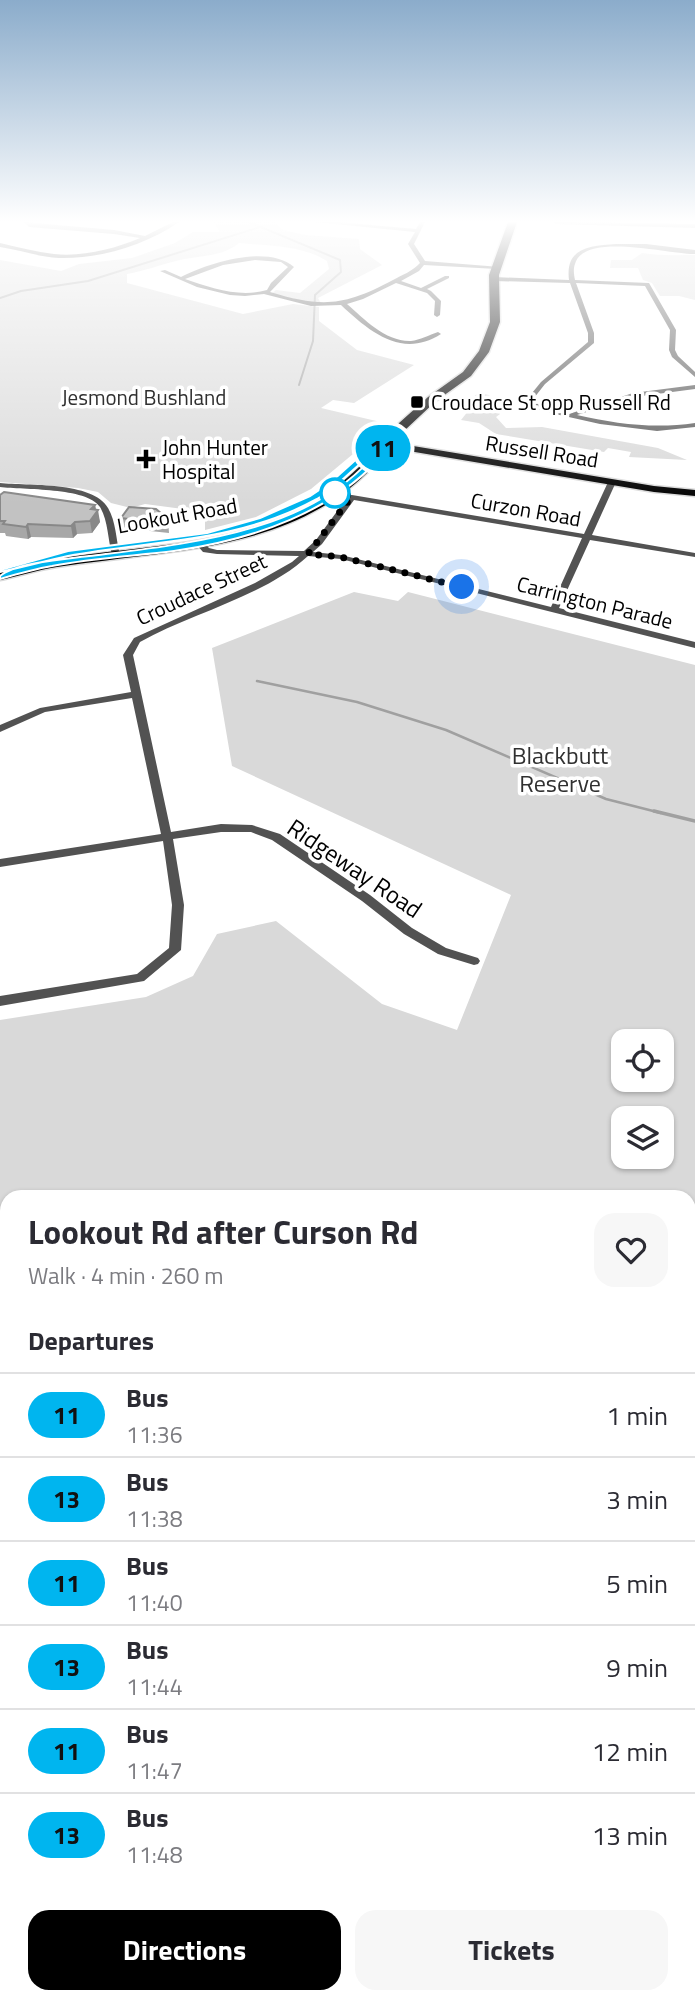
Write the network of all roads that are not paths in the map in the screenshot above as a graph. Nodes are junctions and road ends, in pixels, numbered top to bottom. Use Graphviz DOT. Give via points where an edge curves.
graph roads {
  1 [pos="357,315"];
  2 [pos="495,315"];
  3 [pos="586,315"];
  4 [pos="665,315"];
  5 [pos="438,334"];
  6 [pos="695,375"];
  7 [pos="695,387"];
  8 [pos="571,415"];
  9 [pos="693,427"];
  10 [pos="381,449"];
  11 [pos="612,482"];
  12 [pos="0,485"];
  13 [pos="695,493"];
  14 [pos="352,496"];
  15 [pos="587,537"];
  16 [pos="200,544"];
  17 [pos="115,552"];
  18 [pos="308,554"];
  19 [pos="695,555"];
  20 [pos="0,570"];
  21 [pos="0,576"];
  22 [pos="554,609"];
  23 [pos="695,645"];
  24 [pos="137,694"];
  25 [pos="0,729"];
  26 [pos="167,836"];
  27 [pos="0,863"];
  28 [pos="474,961"];
  29 [pos="0,1001"];
  1 -- 5 [label="street" via="390,340 412,344"];
  2 -- 10 [label="highway" via="478,362 412,416"];
  3 -- 8 [label="street" via="592,329 591,343 531,398 540,408"];
  4 -- 6 [label="street" via="673,330 673,354"];
  7 -- 8 [label="street" via="633,395"];
  8 -- 9 [label="street" via="654,430"];
  10 -- 11 [label="main road, Russell Road" via="409,449"];
  10 -- 16 [label="highway, Lookout Road" via="345,486 318,504 241,535"];
  10 -- 17 [label="highway, Lookout Road" via="374,447 313,497 263,520"];
  11 -- 13 [label="main road, Russell Road"];
  11 -- 15 [label="street"];
  12 -- 17 [label="street" via="95,496 104,505"];
  14 -- 15 [label="street, Curzon Road"];
  14 -- 18 [label="street, Croudace Street"];
  15 -- 19 [label="street, Curzon Road"];
  15 -- 22 [label="street"];
  16 -- 17 [label="highway, Lookout Road"];
  16 -- 18 [label="street, Carrington Parade" via="217,552"];
  17 -- 20 [label="highway, Lookout Road" via="68,554"];
  17 -- 21 [label="highway, Lookout Road"];
  18 -- 22 [label="street, Carrington Parade" via="341,557"];
  18 -- 24 [label="street, Croudace Street" via="258,585 137,640 128,655"];
  22 -- 23 [label="street, Carrington Parade"];
  24 -- 25 [label="street" via="43,710"];
  24 -- 26 [label="street, Croudace Street"];
  26 -- 27 [label="street, Ridgeway Road"];
  26 -- 28 [label="street, Ridgeway Road" via="221,828 276,836 408,931 442,951"];
  26 -- 29 [label="street, Croudace Street" via="178,905 175,950 140,978"];
}
